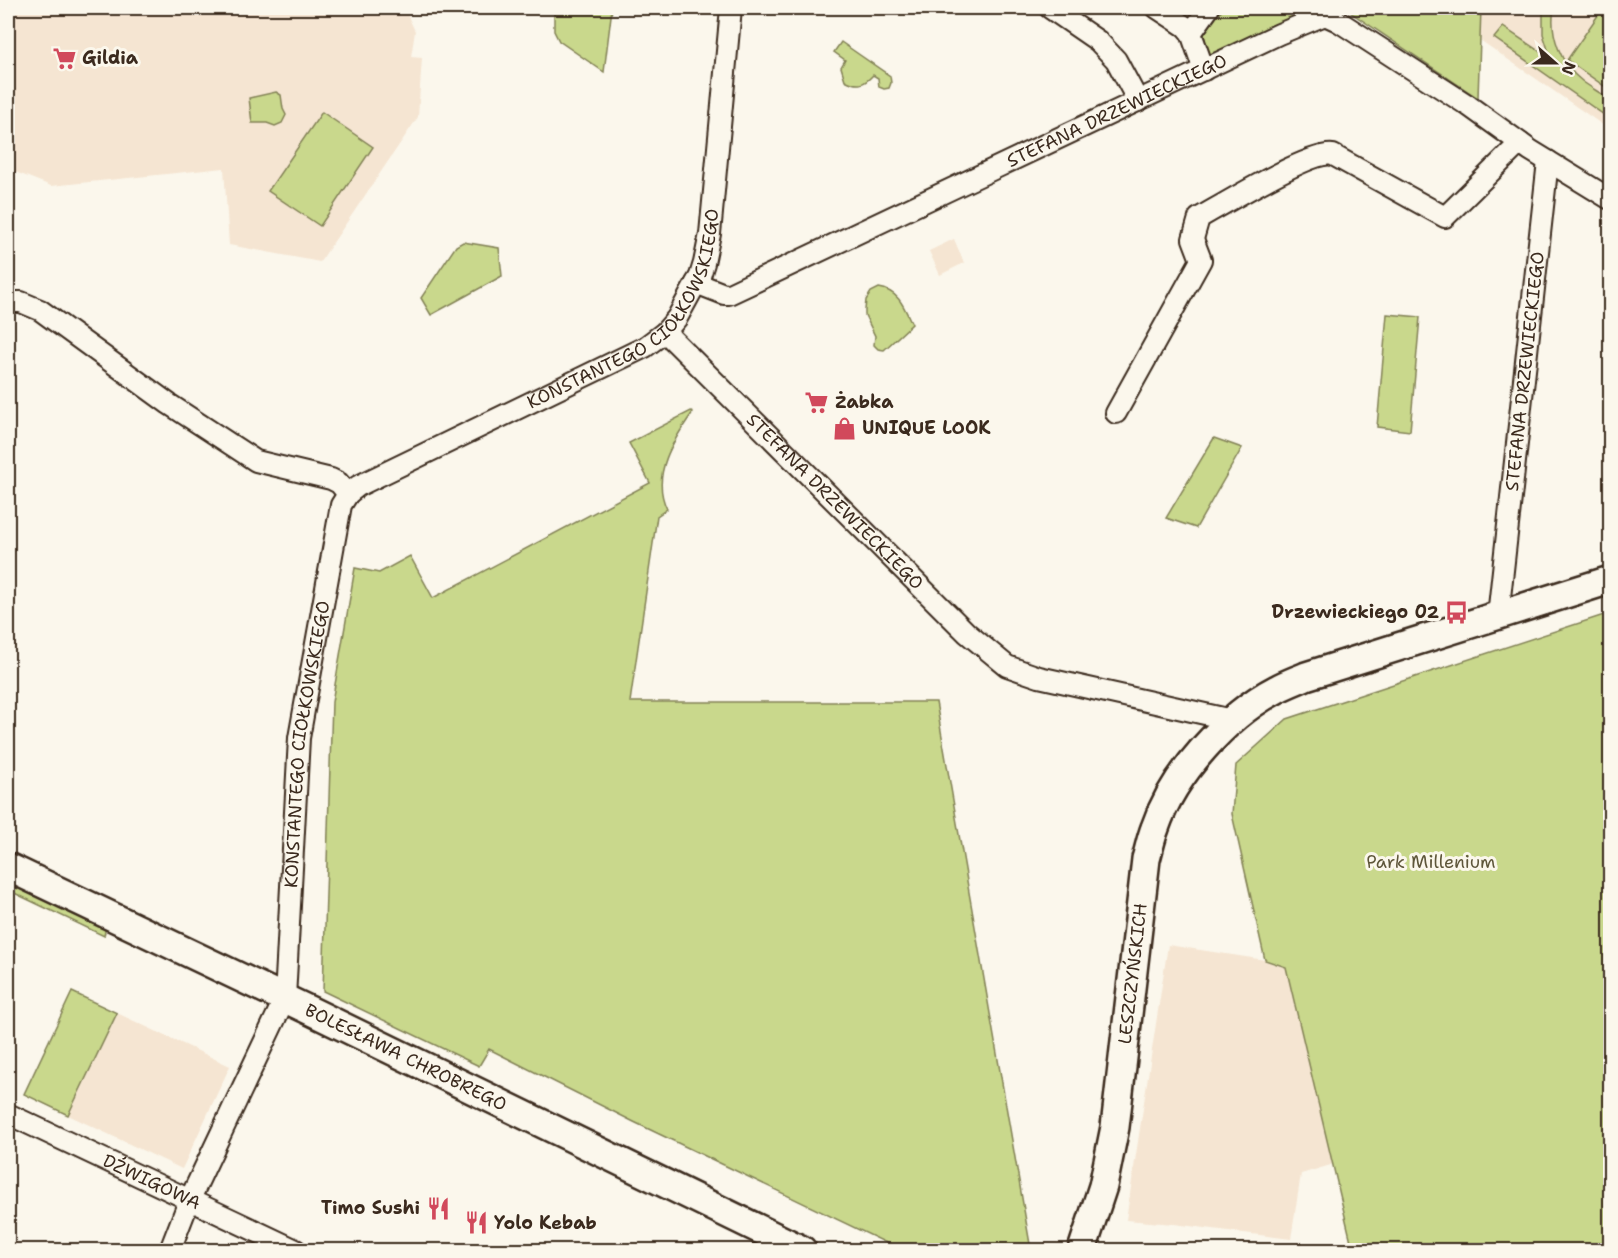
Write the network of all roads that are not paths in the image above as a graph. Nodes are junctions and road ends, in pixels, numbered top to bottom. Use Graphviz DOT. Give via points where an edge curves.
graph roads {
  1 [pos="731,8"];
  2 [pos="1050,8"];
  3 [pos="1157,8"];
  4 [pos="1209,8"];
  5 [pos="1191,33"];
  6 [pos="1204,70"];
  7 [pos="1138,101"];
  8 [pos="1520,143"];
  9 [pos="1548,161"];
  10 [pos="1611,199"];
  11 [pos="696,283"];
  12 [pos="8,302"];
  13 [pos="665,333"];
  14 [pos="1116,413"];
  15 [pos="348,494"];
  16 [pos="1611,580"];
  17 [pos="1498,616"];
  18 [pos="1232,720"];
  19 [pos="8,867"];
  20 [pos="285,998"];
  21 [pos="8,1114"];
  22 [pos="189,1201"];
  23 [pos="170,1251"];
  24 [pos="296,1251"];
  25 [pos="802,1251"];
  26 [pos="1082,1251"];
  1 -- 11 [label="street, KONSTANTEGO CIOŁKOWSKIEGO" via="710,234"];
  2 -- 7 [label="street" via="1104,47 1116,60"];
  3 -- 5 [label="street"];
  4 -- 5 [label="street"];
  5 -- 6 [label="street"];
  6 -- 7 [label="street, STEFANA DRZEWIECKIEGO"];
  6 -- 8 [label="street, STEFANA DRZEWIECKIEGO" via="1325,15"];
  7 -- 11 [label="street, STEFANA DRZEWIECKIEGO" via="729,294"];
  8 -- 9 [label="street, STEFANA DRZEWIECKIEGO"];
  8 -- 14 [label="street" via="1446,218 1326,153 1198,218 1193,239 1201,260"];
  9 -- 10 [label="street"];
  9 -- 17 [label="street, STEFANA DRZEWIECKIEGO"];
  11 -- 13 [label="street, KONSTANTEGO CIOŁKOWSKIEGO"];
  12 -- 15 [label="street" via="21,302 40,310 169,404 256,461 331,479"];
  13 -- 15 [label="street, KONSTANTEGO CIOŁKOWSKIEGO" via="617,362"];
  13 -- 18 [label="street, STEFANA DRZEWIECKIEGO" via="967,633 1007,666 1063,683"];
  15 -- 20 [label="street, KONSTANTEGO CIOŁKOWSKIEGO" via="341,505 299,738"];
  16 -- 17 [label="street, LESZCZYŃSKICH"];
  17 -- 18 [label="street, LESZCZYŃSKICH" via="1306,676 1278,688"];
  18 -- 26 [label="street, LESZCZYŃSKICH" via="1181,779 1155,828 1146,860 1109,1164"];
  19 -- 20 [label="street, BOLESŁAWA CHROBREGO"];
  20 -- 22 [label="street"];
  20 -- 25 [label="street, BOLESŁAWA CHROBREGO"];
  21 -- 22 [label="street, DŹWIGOWA"];
  22 -- 23 [label="street"];
  22 -- 24 [label="street, DŹWIGOWA"];
}
